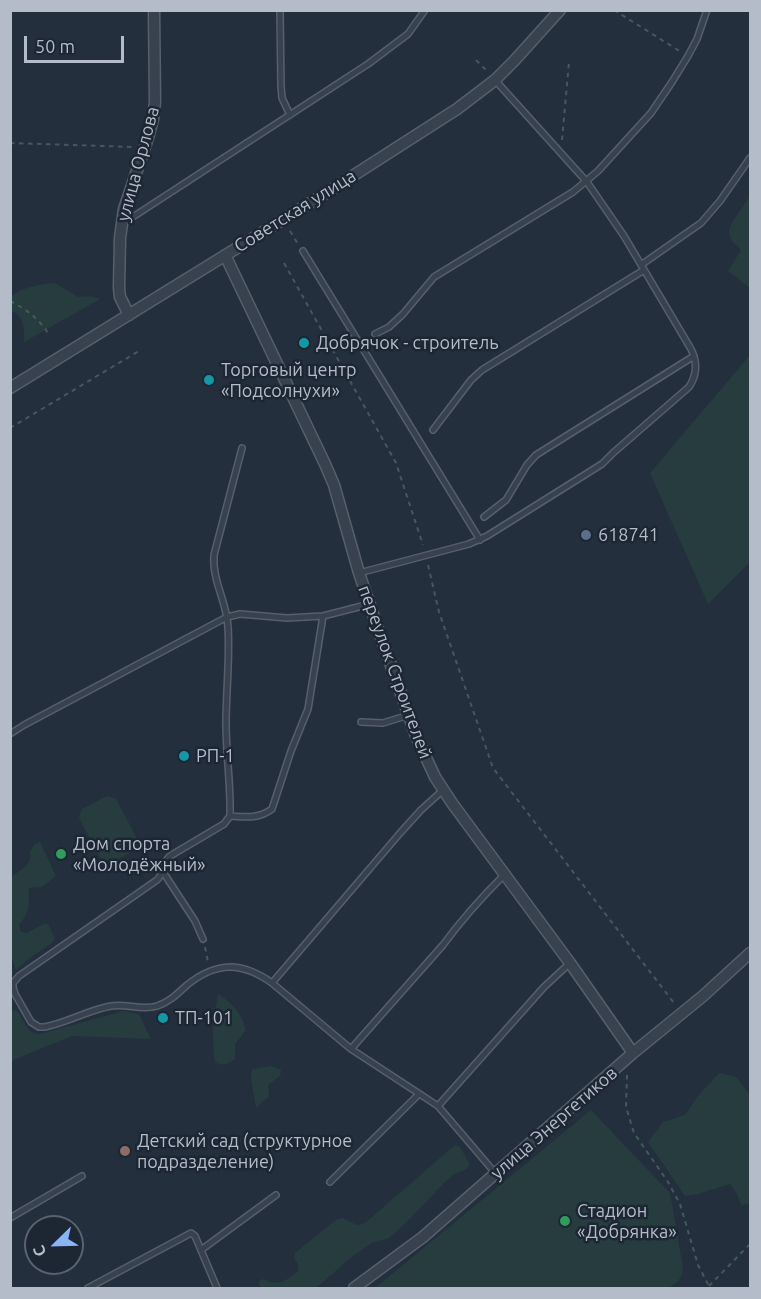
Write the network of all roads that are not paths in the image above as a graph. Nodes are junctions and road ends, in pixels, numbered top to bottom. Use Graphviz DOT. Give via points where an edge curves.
graph roads {
  1 [pos="154,10"];
  2 [pos="280,10"];
  3 [pos="425,10"];
  4 [pos="560,10"];
  5 [pos="707,10"];
  6 [pos="495,80"];
  7 [pos="290,115"];
  8 [pos="750,158"];
  9 [pos="587,182"];
  10 [pos="121,225"];
  11 [pos="303,251"];
  12 [pos="225,255"];
  13 [pos="643,268"];
  14 [pos="129,315"];
  15 [pos="375,334"];
  16 [pos="694,356"];
  17 [pos="10,388"];
  18 [pos="433,430"];
  19 [pos="242,448"];
  20 [pos="484,518"];
  21 [pos="480,540"];
  22 [pos="359,573"];
  23 [pos="370,604"];
  24 [pos="323,616"];
  25 [pos="228,617"];
  26 [pos="409,715"];
  27 [pos="361,722"];
  28 [pos="10,734"];
  29 [pos="443,790"];
  30 [pos="230,816"];
  31 [pos="163,872"];
  32 [pos="504,875"];
  33 [pos="203,939"];
  34 [pos="750,953"];
  35 [pos="570,963"];
  36 [pos="272,984"];
  37 [pos="351,1049"];
  38 [pos="633,1053"];
  39 [pos="419,1094"];
  40 [pos="438,1106"];
  41 [pos="496,1174"];
  42 [pos="82,1176"];
  43 [pos="330,1182"];
  44 [pos="276,1194"];
  45 [pos="10,1218"];
  46 [pos="201,1250"];
  47 [pos="88,1288"];
  48 [pos="217,1288"];
  49 [pos="354,1288"];
  1 -- 10 [label="street, улица Орлова" via="156,102"];
  2 -- 7 [label="lane" via="280,86"];
  3 -- 7 [label="lane" via="408,34 390,49"];
  4 -- 6 [label="street, Советская улица"];
  5 -- 9 [label="lane" via="688,57 651,113"];
  6 -- 9 [label="lane"];
  6 -- 12 [label="street, Советская улица" via="457,109"];
  7 -- 10 [label="lane"];
  8 -- 13 [label="lane" via="701,223"];
  9 -- 13 [label="lane"];
  9 -- 15 [label="lane" via="434,277 403,314"];
  10 -- 14 [label="street, улица Орлова" via="119,288"];
  11 -- 21 [label="lane"];
  12 -- 14 [label="street, Советская улица"];
  12 -- 22 [label="street, переулок Строителей" via="326,464"];
  13 -- 16 [label="lane"];
  13 -- 18 [label="lane" via="482,370"];
  14 -- 17 [label="street, Советская улица"];
  16 -- 20 [label="lane" via="536,455 506,500"];
  16 -- 21 [label="lane" via="696,376 689,387 602,464"];
  19 -- 25 [label="lane" via="213,566"];
  21 -- 22 [label="lane"];
  22 -- 23 [label="street, переулок Строителей"];
  23 -- 24 [label="lane"];
  23 -- 26 [label="street, переулок Строителей"];
  24 -- 25 [label="lane"];
  24 -- 30 [label="lane" via="308,709 272,809 256,816"];
  25 -- 28 [label="lane"];
  25 -- 30 [label="lane" via="226,726"];
  26 -- 27 [label="lane" via="383,723"];
  26 -- 29 [label="street, переулок Строителей" via="422,751"];
  29 -- 32 [label="street, переулок Строителей"];
  29 -- 36 [label="lane" via="401,832"];
  30 -- 31 [label="lane" via="224,824 165,860"];
  31 -- 33 [label="lane"];
  31 -- 36 [label="lane" via="19,976 13,987 31,1022 44,1027 113,1005 158,1006 209,971 226,967 246,969"];
  32 -- 35 [label="street, переулок Строителей"];
  32 -- 37 [label="lane"];
  34 -- 38 [label="street, улица Энергетиков"];
  35 -- 38 [label="street, переулок Строителей"];
  35 -- 40 [label="lane"];
  36 -- 37 [label="lane"];
  37 -- 39 [label="lane"];
  38 -- 41 [label="street, улица Энергетиков"];
  39 -- 40 [label="lane"];
  39 -- 43 [label="lane"];
  40 -- 41 [label="lane"];
  41 -- 49 [label="street, улица Энергетиков" via="423,1237"];
  42 -- 45 [label="lane"];
  44 -- 46 [label="lane"];
  46 -- 47 [label="lane" via="191,1233"];
  46 -- 48 [label="lane"];
}
